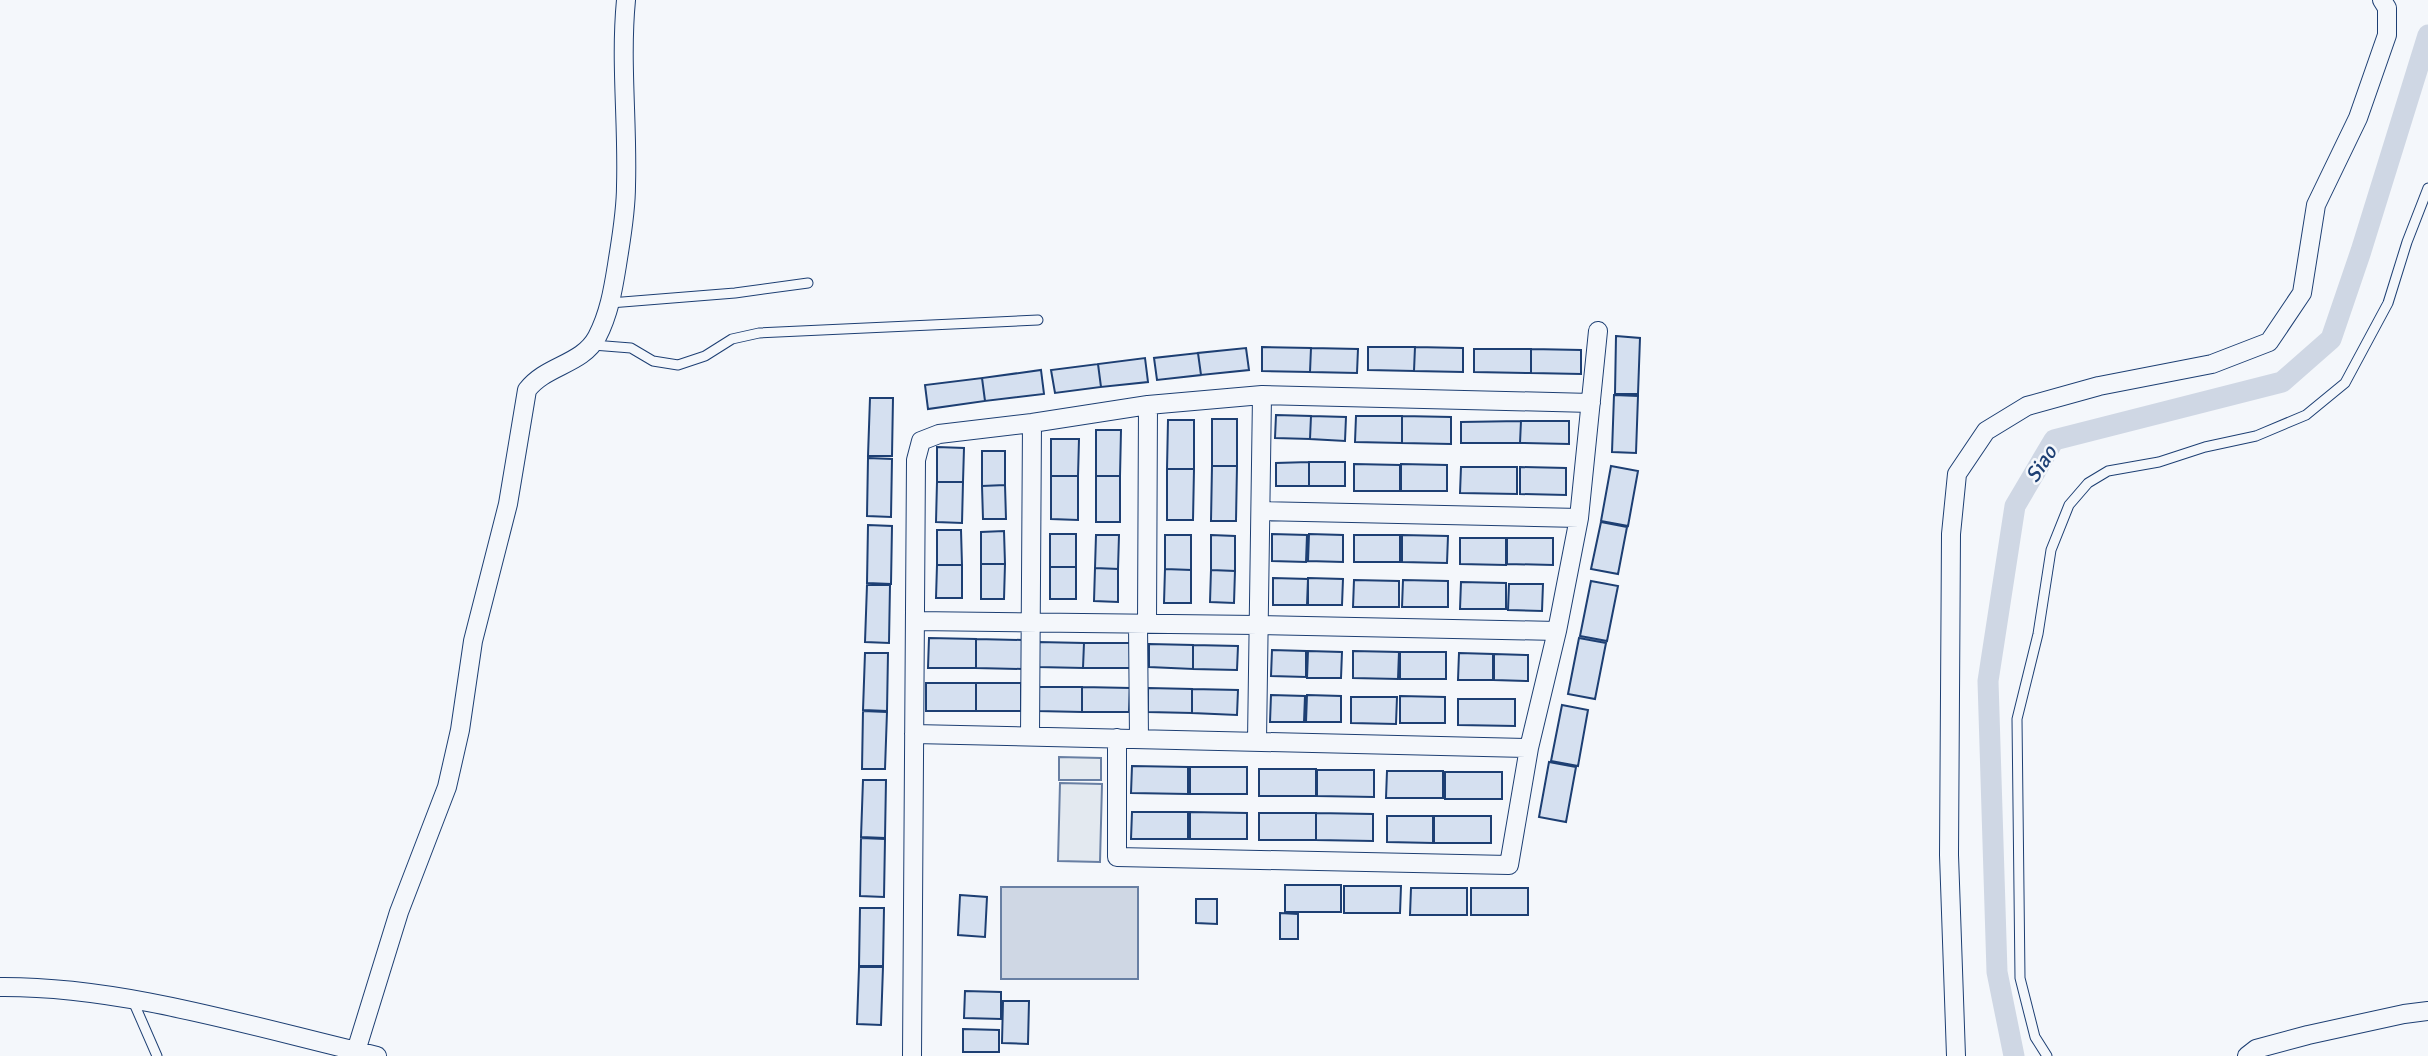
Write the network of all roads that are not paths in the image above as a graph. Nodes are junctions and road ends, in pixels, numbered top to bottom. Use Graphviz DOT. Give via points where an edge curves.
graph roads {
  1 [pos="626,0"];
  2 [pos="2382,0"];
  3 [pos="2428,188"];
  4 [pos="808,283"];
  5 [pos="610,303"];
  6 [pos="1038,320"];
  7 [pos="1598,331"];
  8 [pos="591,345"];
  9 [pos="1262,395"];
  10 [pos="1591,403"];
  11 [pos="1148,405"];
  12 [pos="1032,424"];
  13 [pos="1261,512"];
  14 [pos="1579,519"];
  15 [pos="915,621"];
  16 [pos="1032,623"];
  17 [pos="1143,624"];
  18 [pos="1258,625"];
  19 [pos="1557,631"];
  20 [pos="914,734"];
  21 [pos="1030,736"];
  22 [pos="1116,738"];
  23 [pos="1139,739"];
  24 [pos="1257,741"];
  25 [pos="1530,748"];
  26 [pos="0,987"];
  27 [pos="133,1001"];
  28 [pos="2428,1011"];
  29 [pos="356,1051"];
  30 [pos="157,1056"];
  31 [pos="377,1056"];
  32 [pos="912,1056"];
  33 [pos="1956,1056"];
  34 [pos="2047,1056"];
  35 [pos="2247,1056"];
  1 -- 5 [label="street" via="626,185"];
  2 -- 33 [label="street" via="2387,8 2387,35 2358,118 2316,205 2302,293 2269,342 2212,364 2099,386 2027,406 1986,431 1957,474 1951,534 1949,841"];
  3 -- 34 [label="lane" via="2388,303 2345,383 2306,415 2256,436 2108,471 2088,483 2068,505 2051,550 2038,634 2017,719 2020,978 2035,1037"];
  4 -- 5 [label="lane"];
  5 -- 8 [label="street"];
  6 -- 8 [label="lane" via="759,333 732,339 705,356 678,365 653,361 631,348"];
  7 -- 10 [label="street"];
  8 -- 29 [label="street" via="534,380 527,390 508,504 473,641 447,787 399,912"];
  9 -- 10 [label="street"];
  9 -- 11 [label="street"];
  9 -- 13 [label="street"];
  10 -- 14 [label="street"];
  11 -- 12 [label="street"];
  11 -- 17 [label="street"];
  12 -- 15 [label="street" via="939,434 921,441 916,460"];
  12 -- 16 [label="street"];
  13 -- 14 [label="street"];
  13 -- 18 [label="street"];
  14 -- 19 [label="street"];
  15 -- 16 [label="street"];
  15 -- 20 [label="street"];
  16 -- 17 [label="street"];
  16 -- 21 [label="street"];
  17 -- 18 [label="street"];
  17 -- 23 [label="street"];
  18 -- 19 [label="street"];
  18 -- 24 [label="street"];
  19 -- 25 [label="street"];
  20 -- 21 [label="street"];
  20 -- 32 [label="street"];
  21 -- 22 [label="street"];
  22 -- 23 [label="street"];
  22 -- 25 [label="street" via="1117,857 1509,865"];
  23 -- 24 [label="street"];
  24 -- 25 [label="street"];
  26 -- 27 [label="street"];
  27 -- 29 [label="street"];
  27 -- 30 [label="lane"];
  28 -- 35 [label="street" via="2308,1035 2256,1049"];
  29 -- 31 [label="street"];
}
